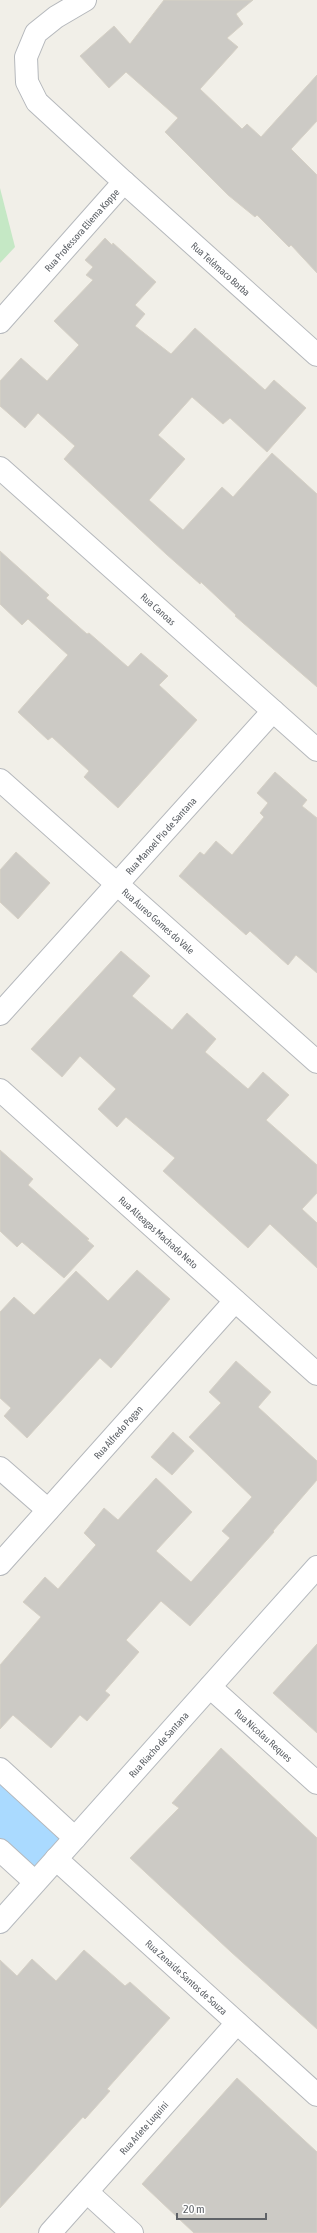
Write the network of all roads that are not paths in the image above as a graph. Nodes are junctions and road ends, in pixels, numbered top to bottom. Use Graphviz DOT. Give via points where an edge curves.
graph roads {
  1 [pos="85,0"];
  2 [pos="124,182"];
  3 [pos="0,322"];
  4 [pos="317,355"];
  5 [pos="0,468"];
  6 [pos="272,711"];
  7 [pos="317,750"];
  8 [pos="0,780"];
  9 [pos="117,884"];
  10 [pos="0,1014"];
  11 [pos="317,1062"];
  12 [pos="0,1090"];
  13 [pos="235,1301"];
  14 [pos="317,1374"];
  15 [pos="0,1468"];
  16 [pos="48,1510"];
  17 [pos="0,1564"];
  18 [pos="317,1567"];
  19 [pos="210,1687"];
  20 [pos="0,1769"];
  21 [pos="317,1783"];
  22 [pos="75,1838"];
  23 [pos="0,1850"];
  24 [pos="56,1859"];
  25 [pos="35,1882"];
  26 [pos="0,1922"];
  27 [pos="237,2023"];
  28 [pos="317,2095"];
  29 [pos="87,2192"];
  30 [pos="50,2233"];
  31 [pos="132,2233"];
  1 -- 2 [label="street, Rua Professora Eliema Koppe" via="56,17 36,33 26,57 27,82 37,102"];
  2 -- 3 [label="street, Rua Professora Eliema Koppe"];
  2 -- 4 [label="street, Rua Telêmaco Borba"];
  5 -- 6 [label="street, Rua Canoas"];
  6 -- 7 [label="street, Rua Canoas"];
  6 -- 9 [label="street, Rua Manoel Pio de Santana"];
  8 -- 9 [label="street, Rua Áureo Gomes do Vale"];
  9 -- 10 [label="street, Rua Manoel Pio de Santana"];
  9 -- 11 [label="street, Rua Áureo Gomes do Vale"];
  12 -- 13 [label="street, Rua Alteagas Machado Neto"];
  13 -- 14 [label="street, Rua Alteagas Machado Neto"];
  13 -- 16 [label="street, Rua Alfredo Pogan"];
  15 -- 16 [label="street"];
  16 -- 17 [label="street, Rua Alfredo Pogan"];
  18 -- 19 [label="street, Rua Riacho de Santana"];
  19 -- 21 [label="street, Rua Nicolau Reques"];
  19 -- 22 [label="street, Rua Riacho de Santana"];
  20 -- 22 [label="street"];
  22 -- 24 [label="street, Rua Riacho de Santana"];
  23 -- 25 [label="street"];
  24 -- 25 [label="street, Rua Riacho de Santana"];
  24 -- 27 [label="street, Rua Zenaide Santos de Souza"];
  25 -- 26 [label="street, Rua Riacho de Santana"];
  27 -- 28 [label="street, Rua Zenaide Santos de Souza"];
  27 -- 29 [label="street, Rua Arlete Luquíni"];
  29 -- 30 [label="street, Rua Arlete Luquíni"];
  29 -- 31 [label="street"];
}
